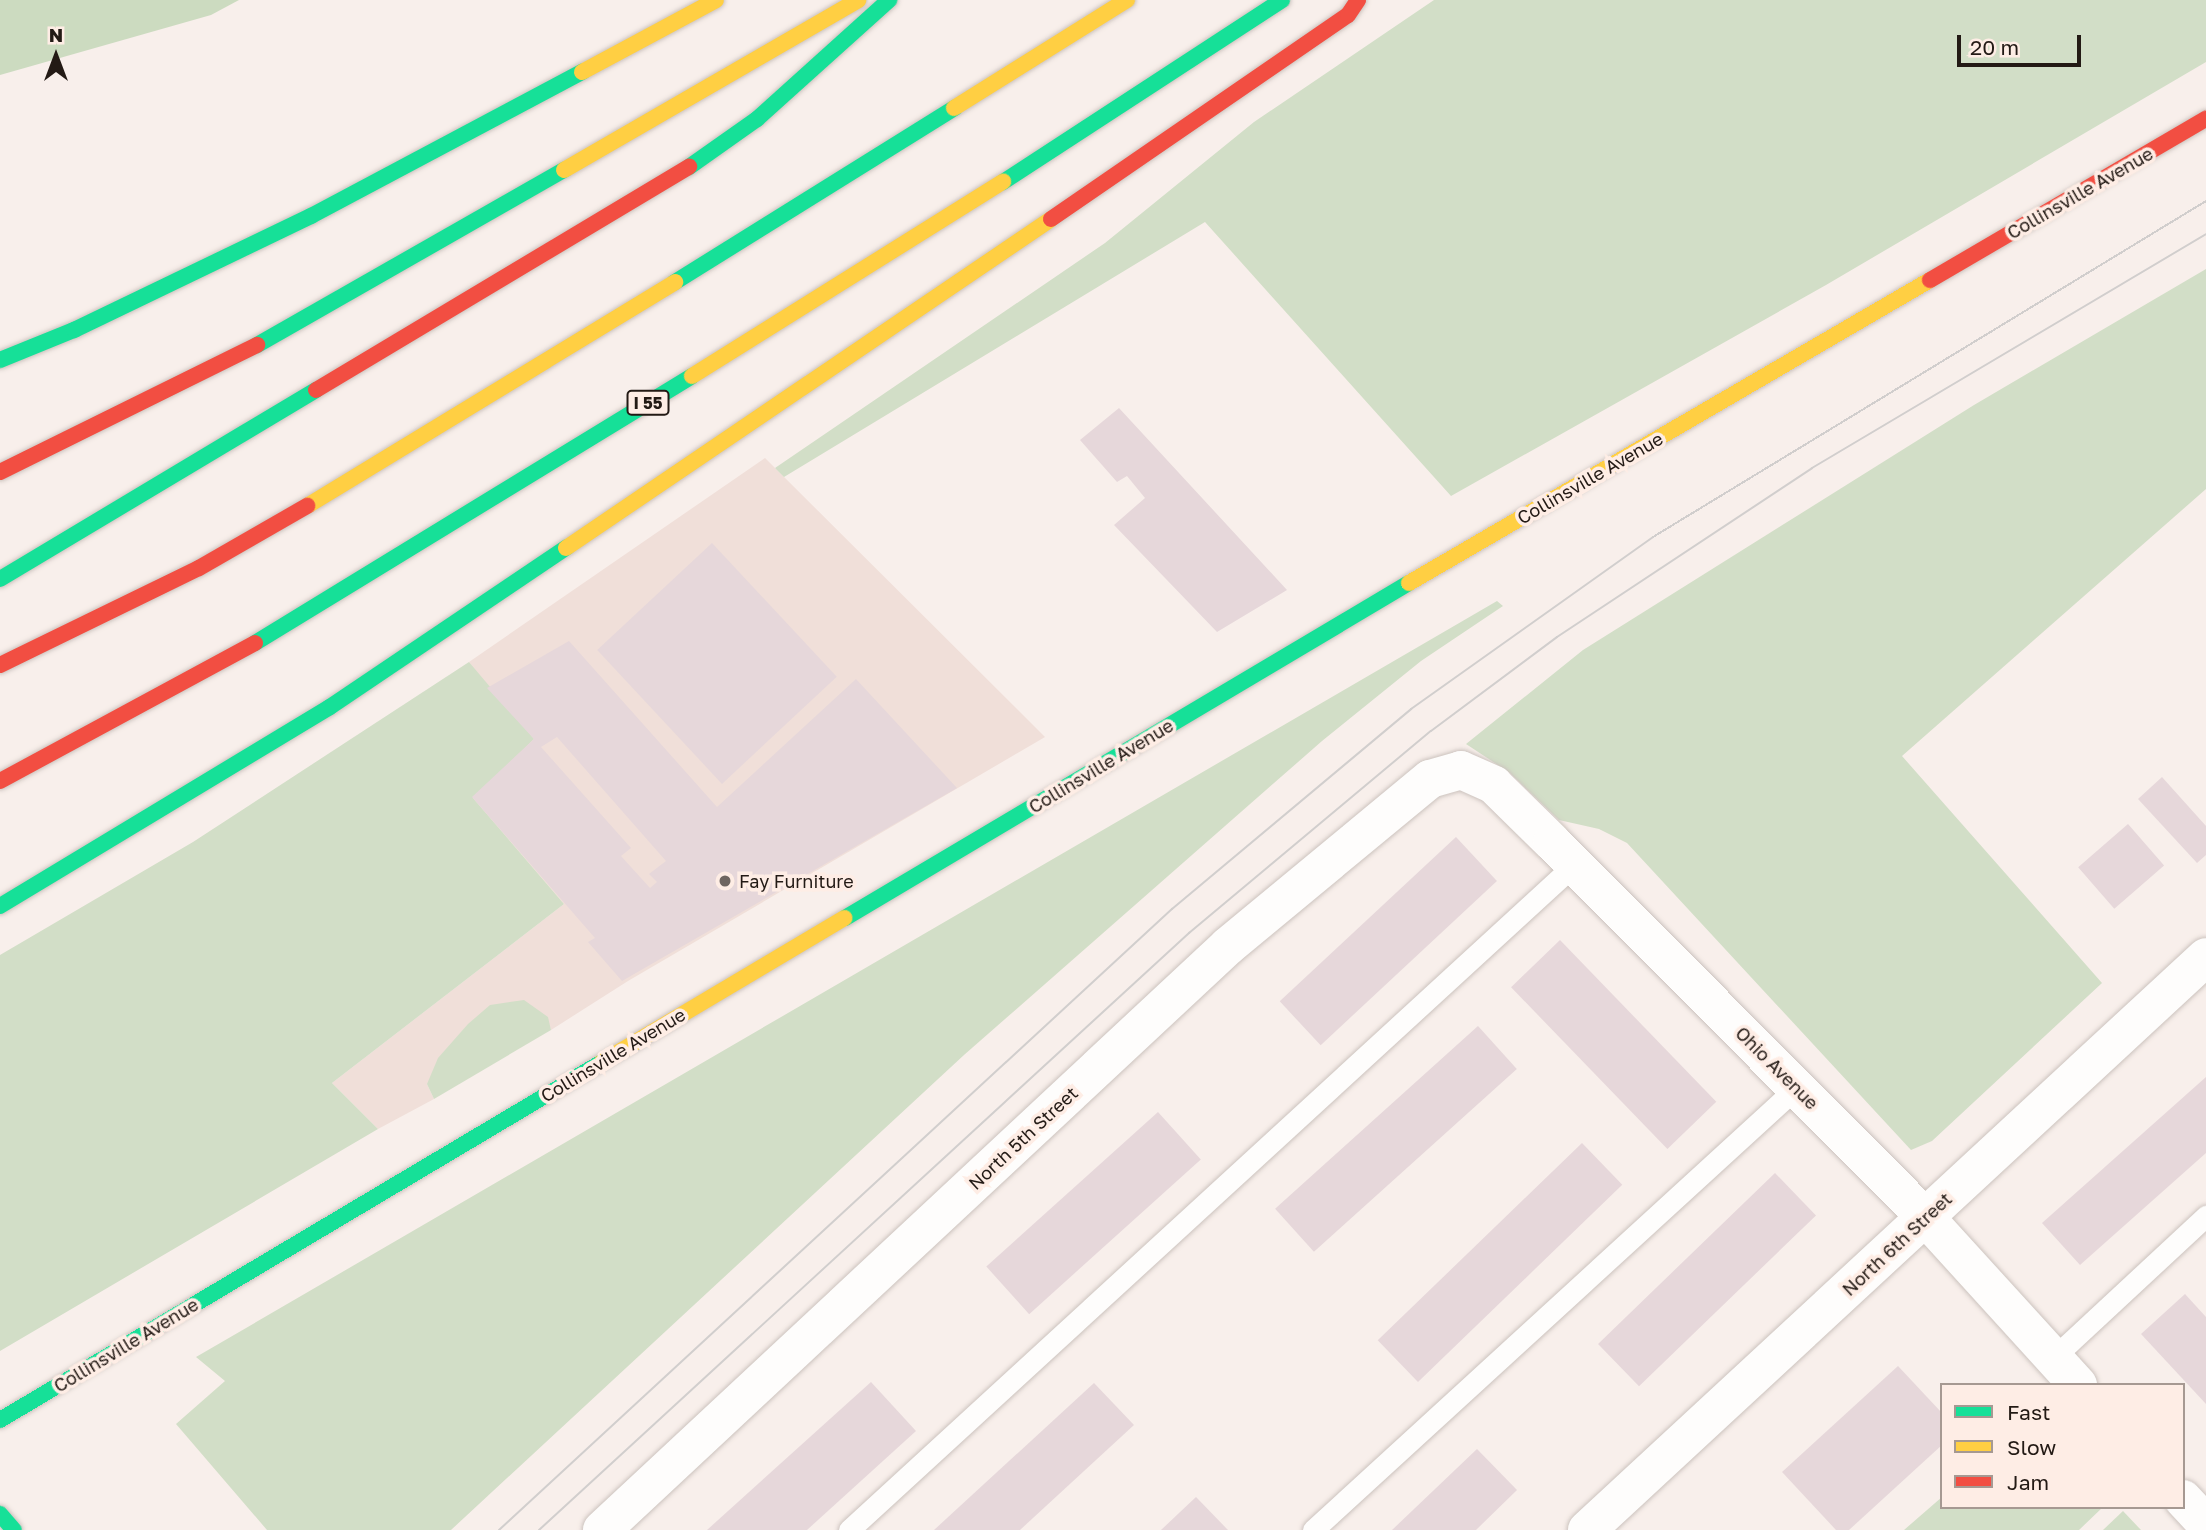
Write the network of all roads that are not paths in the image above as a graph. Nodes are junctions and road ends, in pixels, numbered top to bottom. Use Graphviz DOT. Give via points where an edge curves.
graph roads {
  1 [pos="716,0"];
  2 [pos="859,0"];
  3 [pos="889,0"];
  4 [pos="1127,0"];
  5 [pos="1282,0"];
  6 [pos="1358,0"];
  7 [pos="2206,119"];
  8 [pos="0,360"];
  9 [pos="0,472"];
  10 [pos="0,579"];
  11 [pos="0,665"];
  12 [pos="1461,770"];
  13 [pos="0,781"];
  14 [pos="1574,865"];
  15 [pos="33,886"];
  16 [pos="0,901"];
  17 [pos="0,906"];
  18 [pos="2206,957"];
  19 [pos="1796,1088"];
  20 [pos="2206,1216"];
  21 [pos="1926,1218"];
  22 [pos="2066,1371"];
  23 [pos="0,1420"];
  24 [pos="2185,1501"];
  25 [pos="2206,1524"];
  26 [pos="605,1529"];
  27 [pos="849,1530"];
  28 [pos="1312,1530"];
  29 [pos="1587,1530"];
  1 -- 8 [label="main road" via="311,216 74,330"];
  2 -- 9 [label="main road" via="286,331"];
  3 -- 10 [label="main road" via="757,119 682,172"];
  4 -- 11 [label="main road" via="415,444 199,568"];
  5 -- 13 [label="main road, I 55" via="1003,182 309,614"];
  6 -- 15 [label="main road" via="1348,15 628,508 330,706"];
  7 -- 23 [label="main road, Collinsville Avenue" via="1361,611"];
  12 -- 14 [label="street, Ohio Avenue" via="1494,785"];
  12 -- 26 [label="street, North 5th Street" via="1430,779 1400,801 1228,946"];
  14 -- 19 [label="street, Ohio Avenue"];
  14 -- 27 [label="lane"];
  15 -- 16 [label="main road"];
  15 -- 17 [label="main road"];
  18 -- 21 [label="street, North 6th Street"];
  19 -- 21 [label="street, Ohio Avenue"];
  19 -- 28 [label="lane"];
  20 -- 22 [label="lane"];
  21 -- 22 [label="street, Ohio Avenue"];
  21 -- 29 [label="street, North 6th Street"];
  24 -- 25 [label="street"];
}
